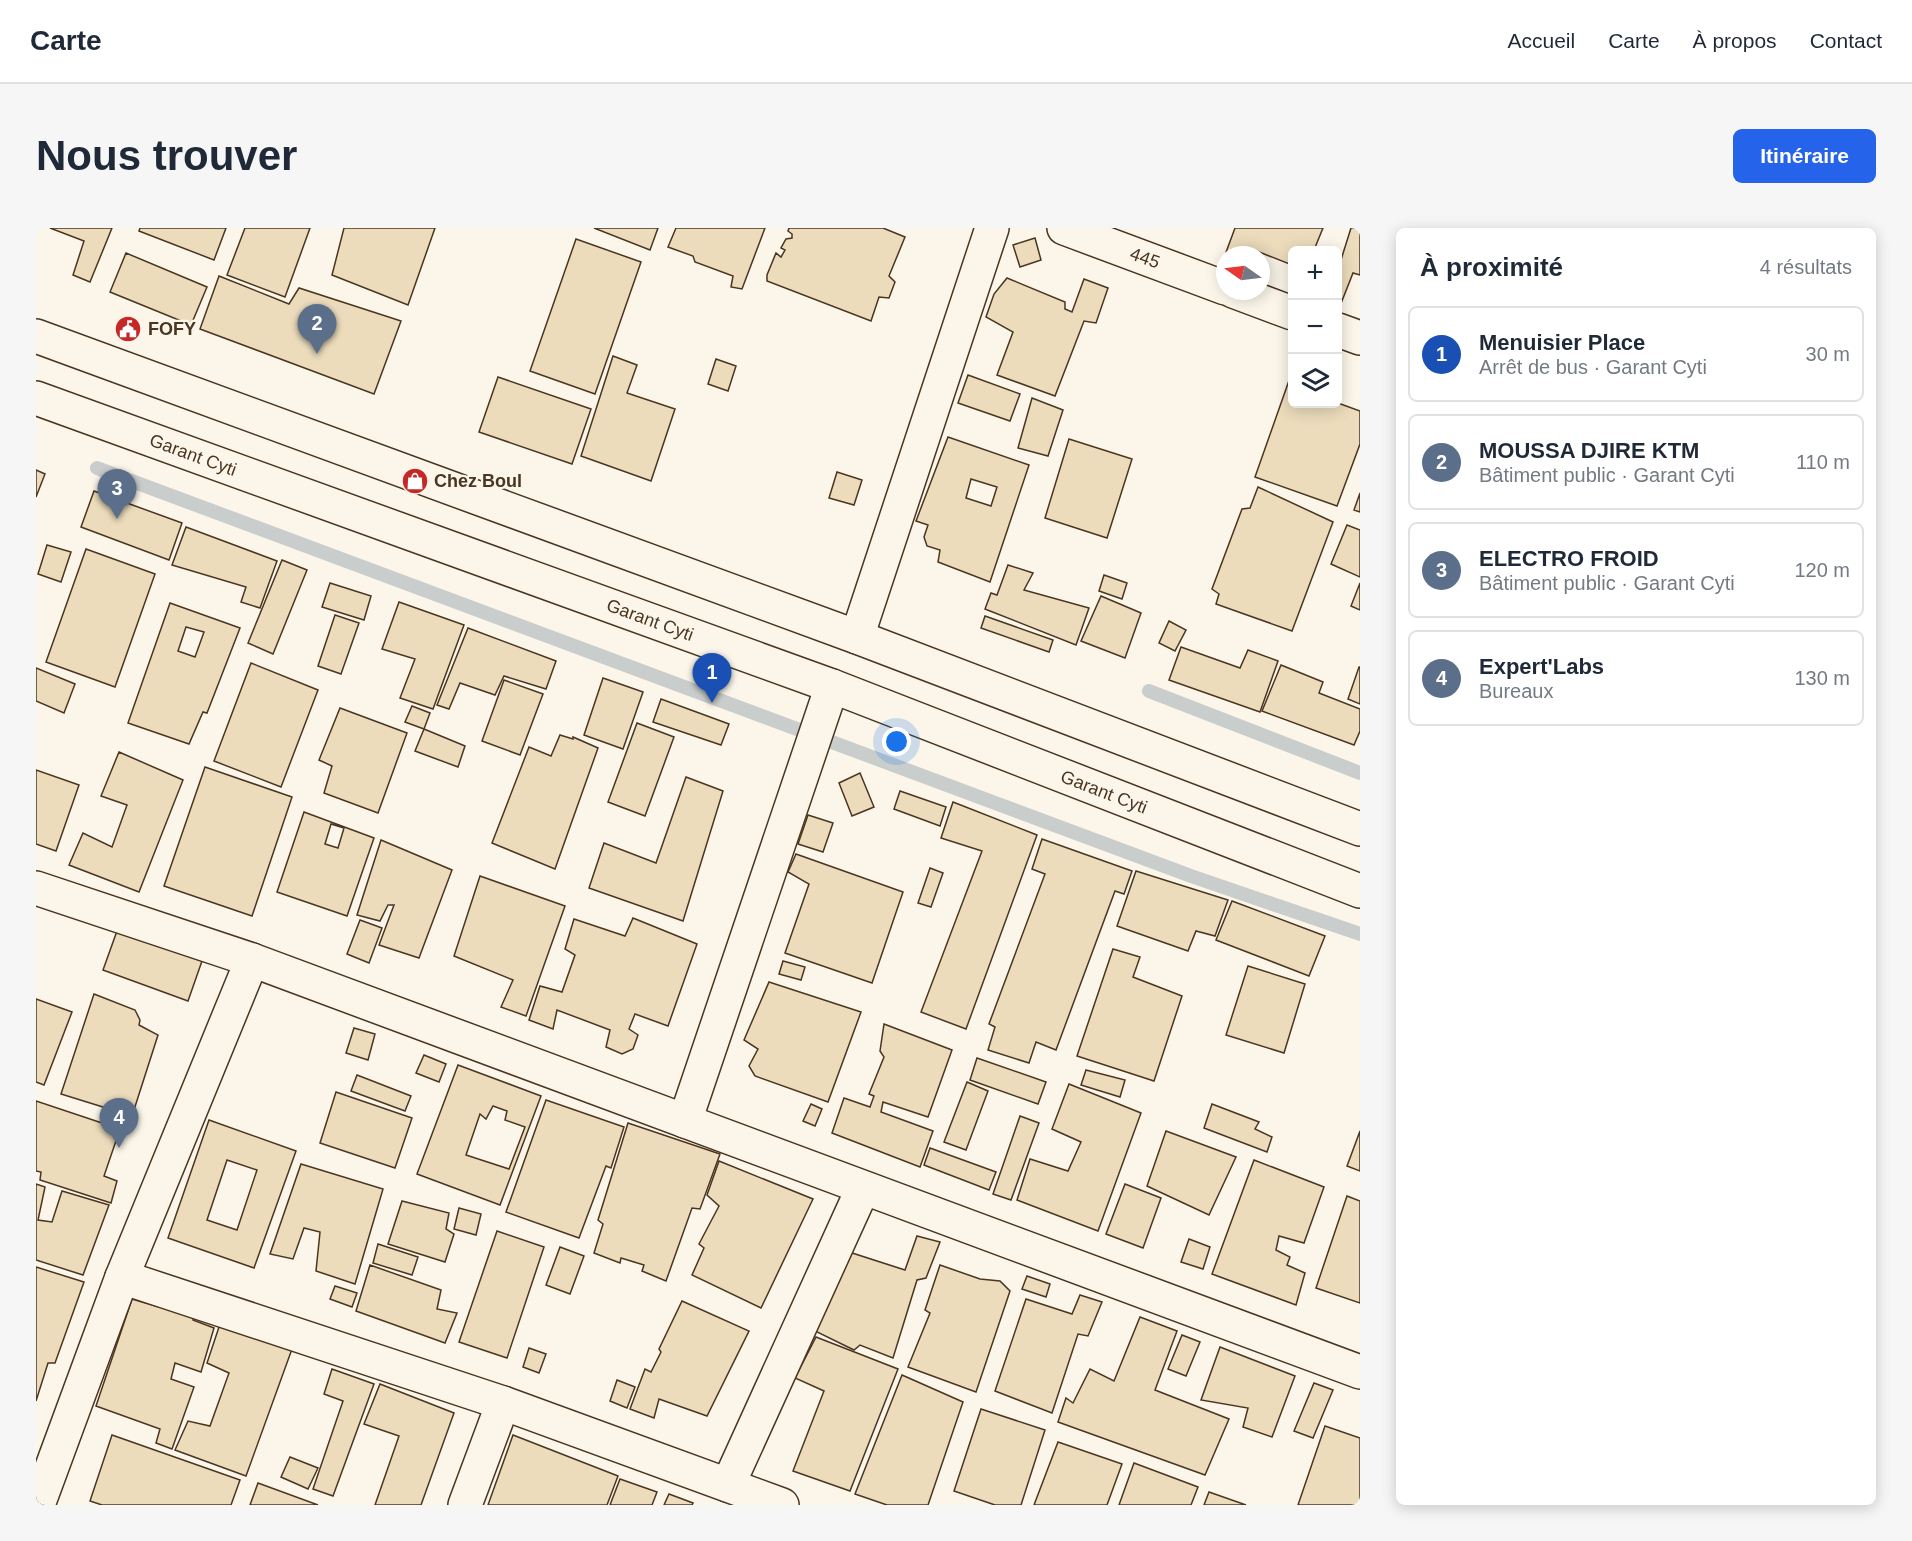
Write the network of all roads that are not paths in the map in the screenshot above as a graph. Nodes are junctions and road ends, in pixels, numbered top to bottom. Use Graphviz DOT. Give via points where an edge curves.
graph roads {
  1 [pos="992,228"];
  2 [pos="1064,228"];
  3 [pos="1216,285"];
  4 [pos="1258,300"];
  5 [pos="1288,311"];
  6 [pos="1342,331"];
  7 [pos="36,336"];
  8 [pos="1360,338"];
  9 [pos="36,398"];
  10 [pos="857,637"];
  11 [pos="832,686"];
  12 [pos="1360,828"];
  13 [pos="36,888"];
  14 [pos="1360,891"];
  15 [pos="252,960"];
  16 [pos="685,1121"];
  17 [pos="862,1188"];
  18 [pos="122,1277"];
  19 [pos="1360,1372"];
  20 [pos="503,1403"];
  21 [pos="728,1485"];
  22 [pos="38,1505"];
  23 [pos="465,1505"];
  24 [pos="782,1505"];
  1 -- 10 [label="street"];
  2 -- 3 [label="street, 445"];
  4 -- 5 [label="street"];
  6 -- 8 [label="street"];
  7 -- 10 [label="street"];
  9 -- 11 [label="street, Garant Cyti"];
  10 -- 12 [label="street"];
  11 -- 14 [label="street, Garant Cyti"];
  11 -- 16 [label="street"];
  13 -- 15 [label="street"];
  15 -- 16 [label="street"];
  15 -- 18 [label="street"];
  16 -- 17 [label="street"];
  17 -- 19 [label="street"];
  17 -- 21 [label="street"];
  18 -- 20 [label="street"];
  18 -- 22 [label="street"];
  20 -- 21 [label="street"];
  20 -- 23 [label="street"];
  21 -- 24 [label="street"];
}
